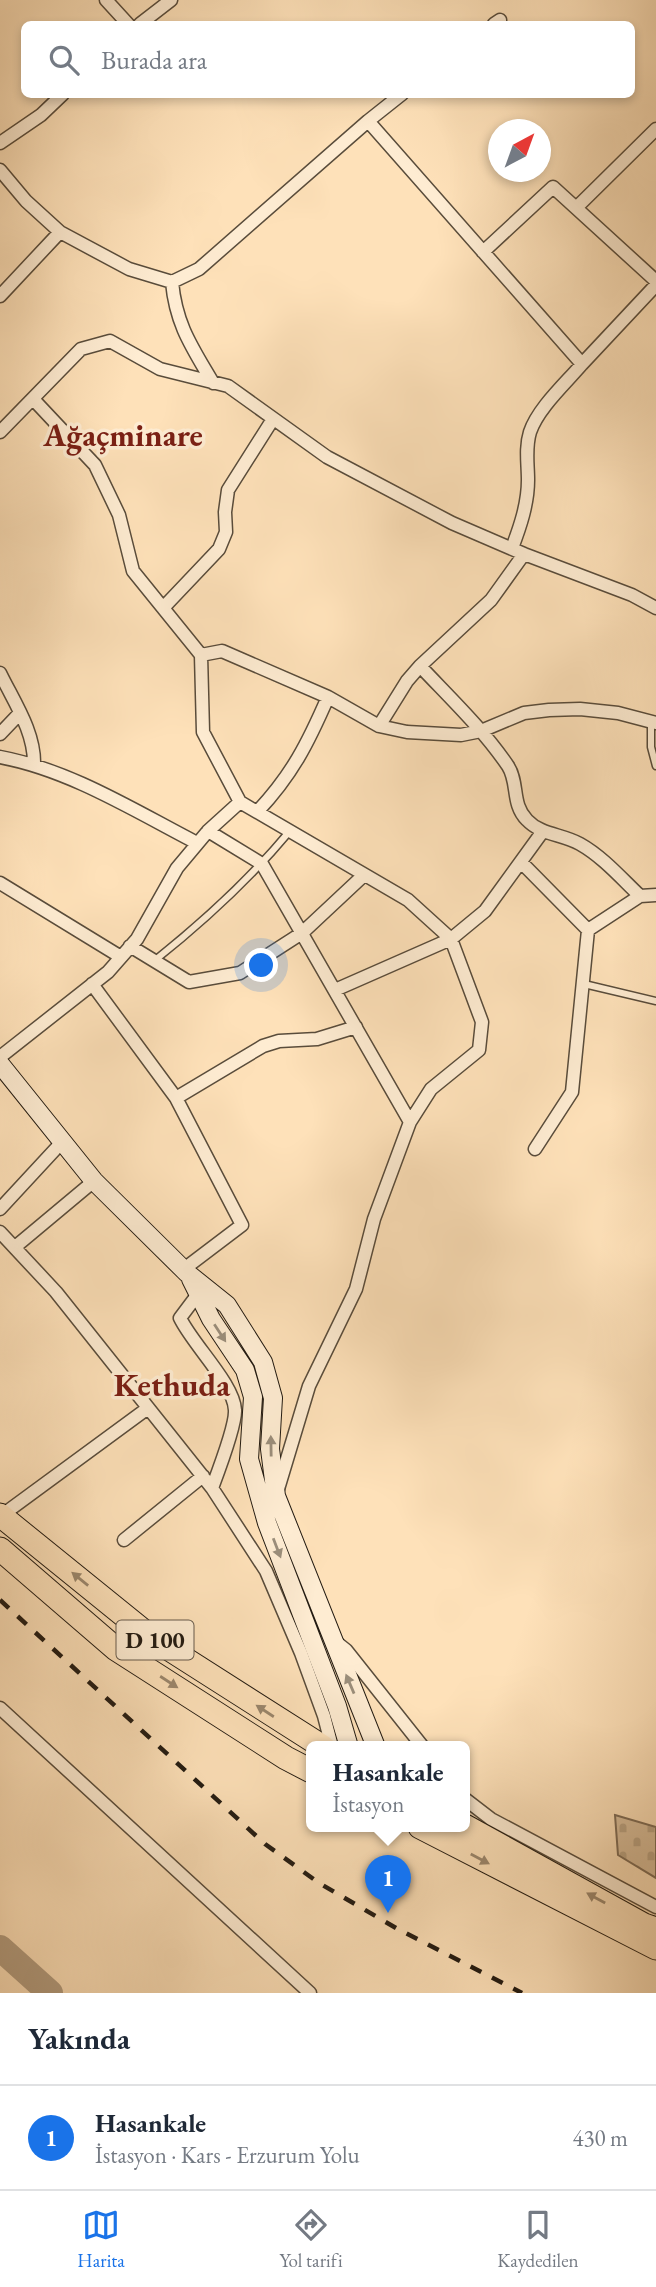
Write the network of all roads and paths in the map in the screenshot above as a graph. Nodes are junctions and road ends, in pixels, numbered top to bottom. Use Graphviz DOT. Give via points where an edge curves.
graph roads {
  1 [pos="106,0"];
  2 [pos="171,0"];
  3 [pos="125,21"];
  4 [pos="144,21"];
  5 [pos="59,98"];
  6 [pos="397,98"];
  7 [pos="368,121"];
  8 [pos="656,129"];
  9 [pos="0,144"];
  10 [pos="2,178"];
  11 [pos="576,208"];
  12 [pos="60,232"];
  13 [pos="483,252"];
  14 [pos="172,282"];
  15 [pos="656,283"];
  16 [pos="0,296"];
  17 [pos="582,364"];
  18 [pos="213,383"];
  19 [pos="33,399"];
  20 [pos="273,419"];
  21 [pos="0,432"];
  22 [pos="518,551"];
  23 [pos="163,608"];
  24 [pos="656,608"];
  25 [pos="201,654"];
  26 [pos="420,666"];
  27 [pos="0,673"];
  28 [pos="328,697"];
  29 [pos="20,713"];
  30 [pos="653,722"];
  31 [pos="379,726"];
  32 [pos="481,731"];
  33 [pos="0,734"];
  34 [pos="0,757"];
  35 [pos="34,765"];
  36 [pos="656,766"];
  37 [pos="240,802"];
  38 [pos="257,813"];
  39 [pos="208,831"];
  40 [pos="290,831"];
  41 [pos="543,831"];
  42 [pos="197,843"];
  43 [pos="522,862"];
  44 [pos="262,864"];
  45 [pos="365,875"];
  46 [pos="0,883"];
  47 [pos="656,895"];
  48 [pos="640,896"];
  49 [pos="588,930"];
  50 [pos="302,933"];
  51 [pos="452,939"];
  52 [pos="130,947"];
  53 [pos="121,957"];
  54 [pos="154,961"];
  55 [pos="582,983"];
  56 [pos="92,984"];
  57 [pos="335,989"];
  58 [pos="656,1001"];
  59 [pos="356,1027"];
  60 [pos="0,1057"];
  61 [pos="0,1064"];
  62 [pos="176,1098"];
  63 [pos="410,1122"];
  64 [pos="62,1142"];
  65 [pos="535,1149"];
  66 [pos="94,1181"];
  67 [pos="0,1209"];
  68 [pos="6,1241"];
  69 [pos="186,1271"];
  70 [pos="198,1294"];
  71 [pos="148,1408"];
  72 [pos="202,1476"];
  73 [pos="212,1488"];
  74 [pos="275,1496"];
  75 [pos="1,1515"];
  76 [pos="124,1541"];
  77 [pos="0,1549"];
  78 [pos="332,1641"];
  79 [pos="0,1708"];
  80 [pos="314,1741"];
  81 [pos="330,1741"];
  82 [pos="347,1741"];
  83 [pos="374,1741"];
  84 [pos="418,1741"];
  85 [pos="306,1768"];
  86 [pos="470,1803"];
  87 [pos="470,1829"];
  88 [pos="430,1832"];
  89 [pos="656,1907"];
  90 [pos="656,1929"];
  91 [pos="656,1948"];
  92 [pos="310,1993"];
  1 -- 3 [label="street"];
  2 -- 4 [label="street"];
  5 -- 9 [label="street"];
  6 -- 7 [label="street"];
  7 -- 13 [label="street"];
  7 -- 14 [label="street" via="199,269"];
  8 -- 11 [label="street"];
  10 -- 12 [label="street"];
  11 -- 13 [label="street" via="553,187"];
  11 -- 15 [label="street"];
  12 -- 14 [label="street" via="129,269"];
  12 -- 16 [label="street"];
  13 -- 17 [label="street"];
  14 -- 18 [label="street" via="174,307 186,337"];
  15 -- 17 [label="street"];
  17 -- 22 [label="street" via="533,425"];
  18 -- 19 [label="street" via="160,369 110,341 81,349"];
  18 -- 20 [label="street" via="228,386"];
  19 -- 21 [label="street"];
  19 -- 23 [label="street" via="95,465 119,515 133,571"];
  20 -- 22 [label="street" via="327,457 452,523"];
  20 -- 23 [label="street" via="228,490 226,532 219,549"];
  22 -- 24 [label="street"];
  22 -- 26 [label="street" via="491,600"];
  23 -- 25 [label="street"];
  25 -- 28 [label="street" via="222,652"];
  25 -- 37 [label="street" via="203,732"];
  26 -- 31 [label="street"];
  26 -- 32 [label="street"];
  27 -- 29 [label="street"];
  28 -- 31 [label="street"];
  28 -- 38 [label="street" via="299,759"];
  29 -- 33 [label="street"];
  29 -- 35 [label="street" via="30,733"];
  30 -- 32 [label="street" via="618,713 549,710 524,713"];
  30 -- 36 [label="lane" via="651,747"];
  31 -- 32 [label="street" via="461,735"];
  32 -- 41 [label="street" via="509,768 519,810"];
  34 -- 35 [label="street"];
  35 -- 42 [label="street"];
  37 -- 38 [label="street"];
  37 -- 39 [label="street"];
  38 -- 40 [label="street"];
  39 -- 42 [label="street"];
  39 -- 44 [label="street"];
  40 -- 44 [label="lane"];
  40 -- 45 [label="street"];
  41 -- 43 [label="street"];
  41 -- 48 [label="street" via="569,838 590,851"];
  42 -- 52 [label="street"];
  43 -- 49 [label="street"];
  43 -- 51 [label="street" via="485,911"];
  44 -- 50 [label="street"];
  44 -- 54 [label="lane"];
  45 -- 50 [label="street"];
  45 -- 51 [label="street" via="408,900"];
  46 -- 53 [label="street"];
  47 -- 48 [label="street"];
  48 -- 49 [label="street"];
  49 -- 55 [label="street"];
  50 -- 54 [label="street" via="240,973 189,982"];
  50 -- 57 [label="street"];
  51 -- 57 [label="street"];
  51 -- 63 [label="street" via="482,1022 479,1050 431,1089"];
  52 -- 53 [label="street"];
  52 -- 54 [label="street"];
  53 -- 56 [label="street"];
  55 -- 58 [label="lane"];
  55 -- 65 [label="street" via="572,1092"];
  56 -- 60 [label="street"];
  56 -- 62 [label="street"];
  57 -- 59 [label="street"];
  59 -- 62 [label="street" via="317,1039 263,1046"];
  59 -- 63 [label="street"];
  61 -- 64 [label="street"];
  62 -- 69 [label="street" via="242,1225"];
  63 -- 74 [label="street" via="374,1219 356,1289 309,1386"];
  64 -- 66 [label="street"];
  64 -- 67 [label="street"];
  66 -- 68 [label="street"];
  66 -- 69 [label="street"];
  68 -- 71 [label="street" via="56,1292"];
  69 -- 70 [label="street"];
  74 -- 69 [label="street, one-way" via="270,1449 273,1398 263,1362 226,1305"];
  70 -- 73 [label="street" via="180,1318 231,1393 235,1412"];
  70 -- 82 [label="street, one-way" via="245,1370 253,1397 249,1459 267,1522"];
  71 -- 72 [label="street"];
  71 -- 75 [label="street"];
  72 -- 73 [label="street"];
  72 -- 76 [label="street"];
  73 -- 81 [label="street" via="266,1571 301,1653"];
  74 -- 78 [label="street"];
  80 -- 75 [label="highway, D 100, one-way" via="152,1638"];
  77 -- 85 [label="highway, D 100, one-way" via="117,1649"];
  83 -- 78 [label="street, one-way"];
  78 -- 84 [label="street" via="346,1650"];
  79 -- 92 [label="street"];
  86 -- 89 [label="street" via="491,1819"];
  90 -- 87 [label="highway, one-way"];
  88 -- 91 [label="highway, one-way"];
}
